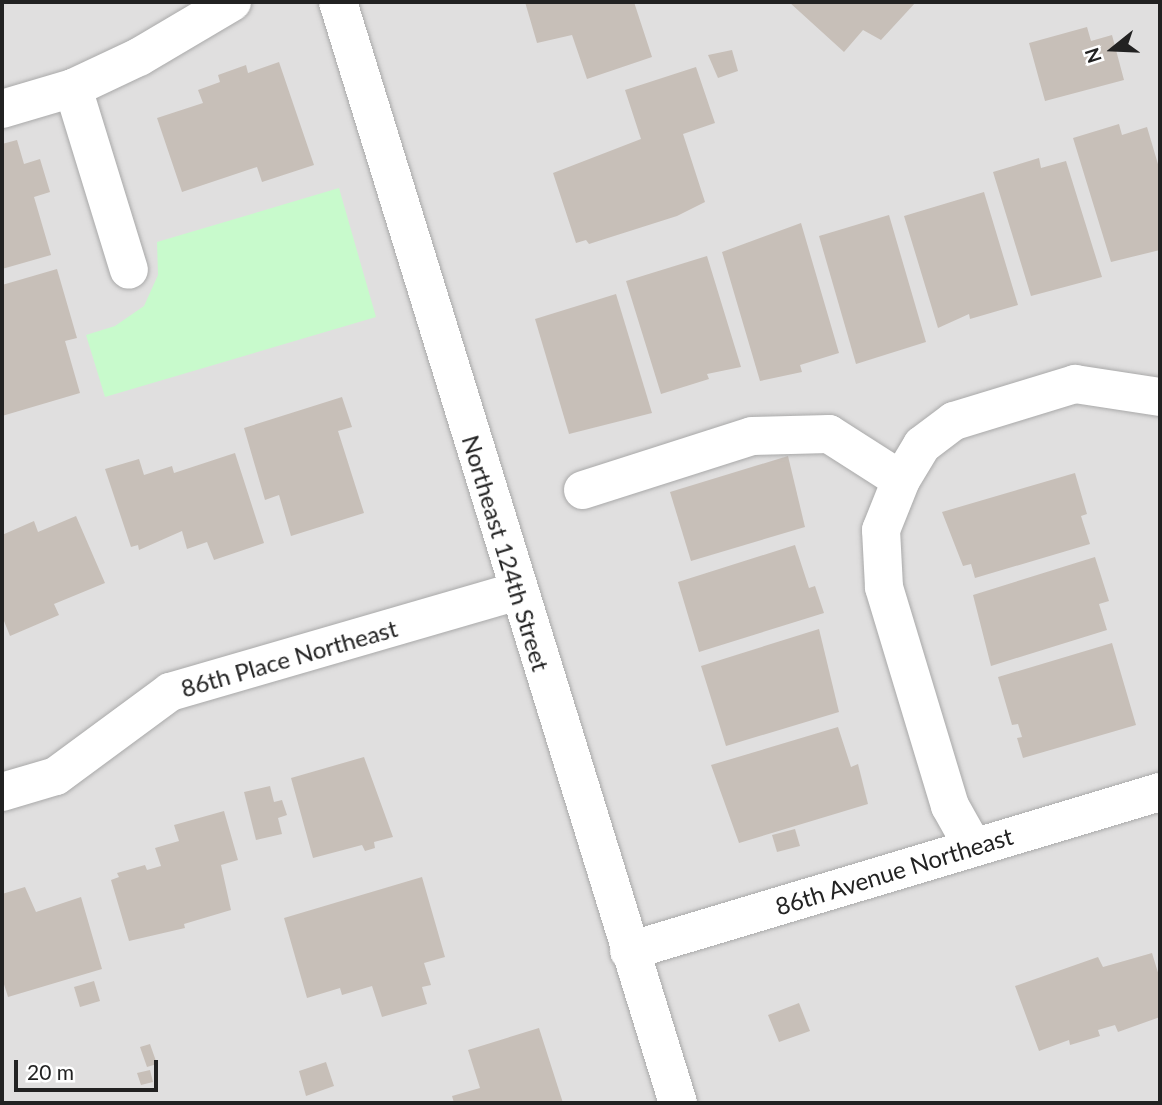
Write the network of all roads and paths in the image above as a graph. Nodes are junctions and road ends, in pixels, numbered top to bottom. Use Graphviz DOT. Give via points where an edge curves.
graph roads {
  1 [pos="232,2"];
  2 [pos="338,2"];
  3 [pos="73,88"];
  4 [pos="2,109"];
  5 [pos="129,270"];
  6 [pos="1160,397"];
  7 [pos="901,481"];
  8 [pos="583,490"];
  9 [pos="518,591"];
  10 [pos="2,792"];
  11 [pos="1160,792"];
  12 [pos="973,847"];
  13 [pos="629,951"];
  14 [pos="678,1103"];
  1 -- 3 [label="street" via="139,57"];
  2 -- 9 [label="street, Northeast 124th Street"];
  3 -- 4 [label="street"];
  3 -- 5 [label="street"];
  6 -- 7 [label="street" via="1075,384 954,421 922,445"];
  7 -- 8 [label="street" via="829,434 752,436"];
  7 -- 12 [label="street" via="881,530 884,587 950,806"];
  9 -- 10 [label="street, 86th Place Northeast" via="170,692 57,776"];
  9 -- 13 [label="street, Northeast 124th Street"];
  11 -- 12 [label="street, 86th Avenue Northeast"];
  12 -- 13 [label="street, 86th Avenue Northeast"];
  13 -- 14 [label="street, Northeast 124th Street"];
}
